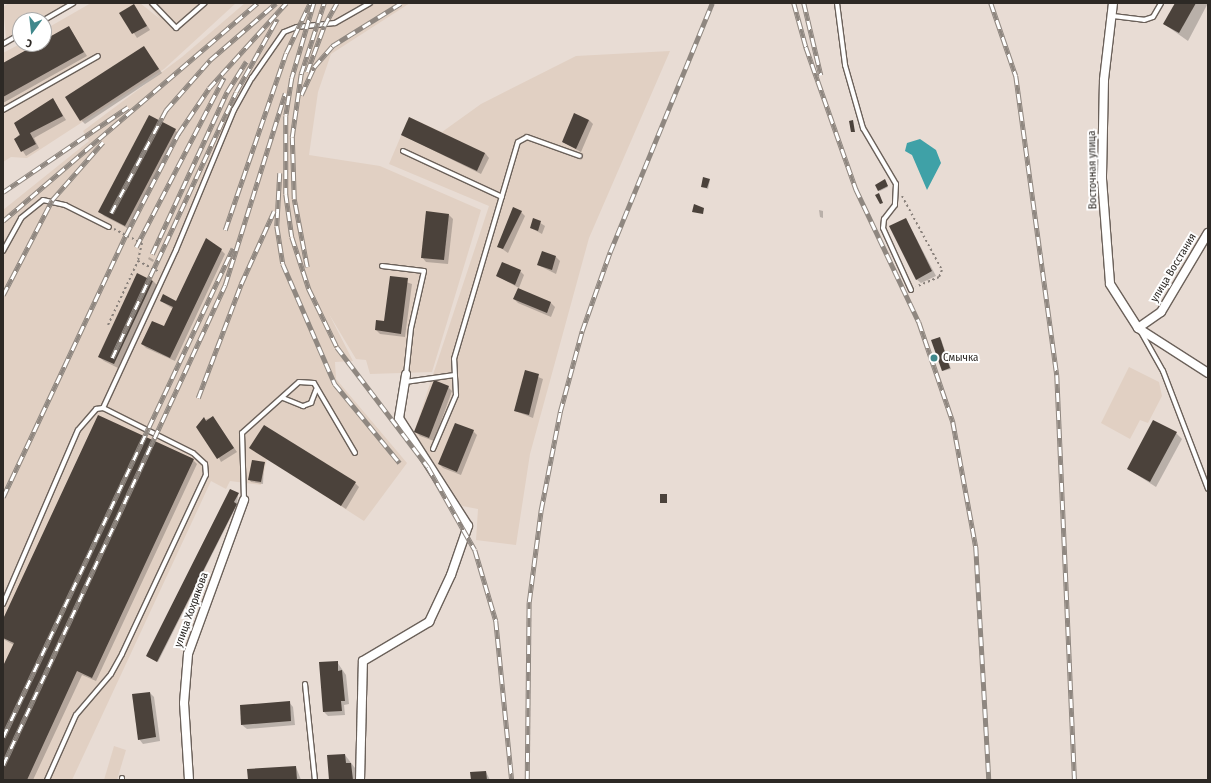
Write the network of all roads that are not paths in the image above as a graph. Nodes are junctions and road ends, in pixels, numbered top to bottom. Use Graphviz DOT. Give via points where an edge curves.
graph roads {
  1 [pos="74,3"];
  2 [pos="152,3"];
  3 [pos="205,3"];
  4 [pos="370,3"];
  5 [pos="837,3"];
  6 [pos="1113,3"];
  7 [pos="1161,3"];
  8 [pos="52,15"];
  9 [pos="1113,16"];
  10 [pos="12,39"];
  11 [pos="3,44"];
  12 [pos="98,56"];
  13 [pos="3,110"];
  14 [pos="403,151"];
  15 [pos="580,156"];
  16 [pos="502,197"];
  17 [pos="109,227"];
  18 [pos="1208,232"];
  19 [pos="3,251"];
  20 [pos="382,266"];
  21 [pos="911,290"];
  22 [pos="1138,328"];
  23 [pos="1208,373"];
  24 [pos="455,375"];
  25 [pos="405,378"];
  26 [pos="316,387"];
  27 [pos="283,398"];
  28 [pos="103,408"];
  29 [pos="433,449"];
  30 [pos="355,453"];
  31 [pos="1208,489"];
  32 [pos="244,500"];
  33 [pos="3,604"];
  34 [pos="305,684"];
  35 [pos="47,780"];
  36 [pos="189,780"];
  37 [pos="315,780"];
  38 [pos="360,780"];
  1 -- 8 [label="lane"];
  2 -- 3 [label="lane" via="176,28"];
  4 -- 28 [label="lane" via="335,23 290,29 273,45 234,110 165,274"];
  5 -- 21 [label="lane" via="845,65 863,128 896,184 895,205 884,219 883,228"];
  6 -- 9 [label="street, Восточная улица"];
  7 -- 9 [label="lane" via="1153,17 1144,20"];
  9 -- 22 [label="street, Восточная улица" via="1104,80 1103,172 1109,274 1113,293"];
  10 -- 11 [label="lane"];
  12 -- 13 [label="lane"];
  14 -- 16 [label="lane"];
  15 -- 16 [label="lane" via="527,138 518,142"];
  16 -- 24 [label="lane" via="454,359"];
  17 -- 19 [label="lane" via="65,205 43,200 21,218"];
  18 -- 22 [label="street, улица Восстания" via="1161,312"];
  20 -- 25 [label="lane" via="424,271 411,328"];
  22 -- 23 [label="street"];
  22 -- 31 [label="lane" via="1163,371"];
  24 -- 25 [label="lane"];
  24 -- 29 [label="lane" via="456,394"];
  25 -- 38 [label="street" via="399,418 467,520 467,533 429,622 363,662"];
  26 -- 27 [label="lane" via="304,380"];
  26 -- 27 [label="lane" via="315,398 307,405"];
  26 -- 30 [label="lane"];
  27 -- 32 [label="lane" via="242,434"];
  28 -- 33 [label="lane" via="96,409 78,430"];
  28 -- 35 [label="lane" via="192,453 205,464 206,475 122,654 111,674 76,715"];
  32 -- 36 [label="street, улица Хохрякова" via="188,654 184,703"];
  34 -- 37 [label="lane"];
}
